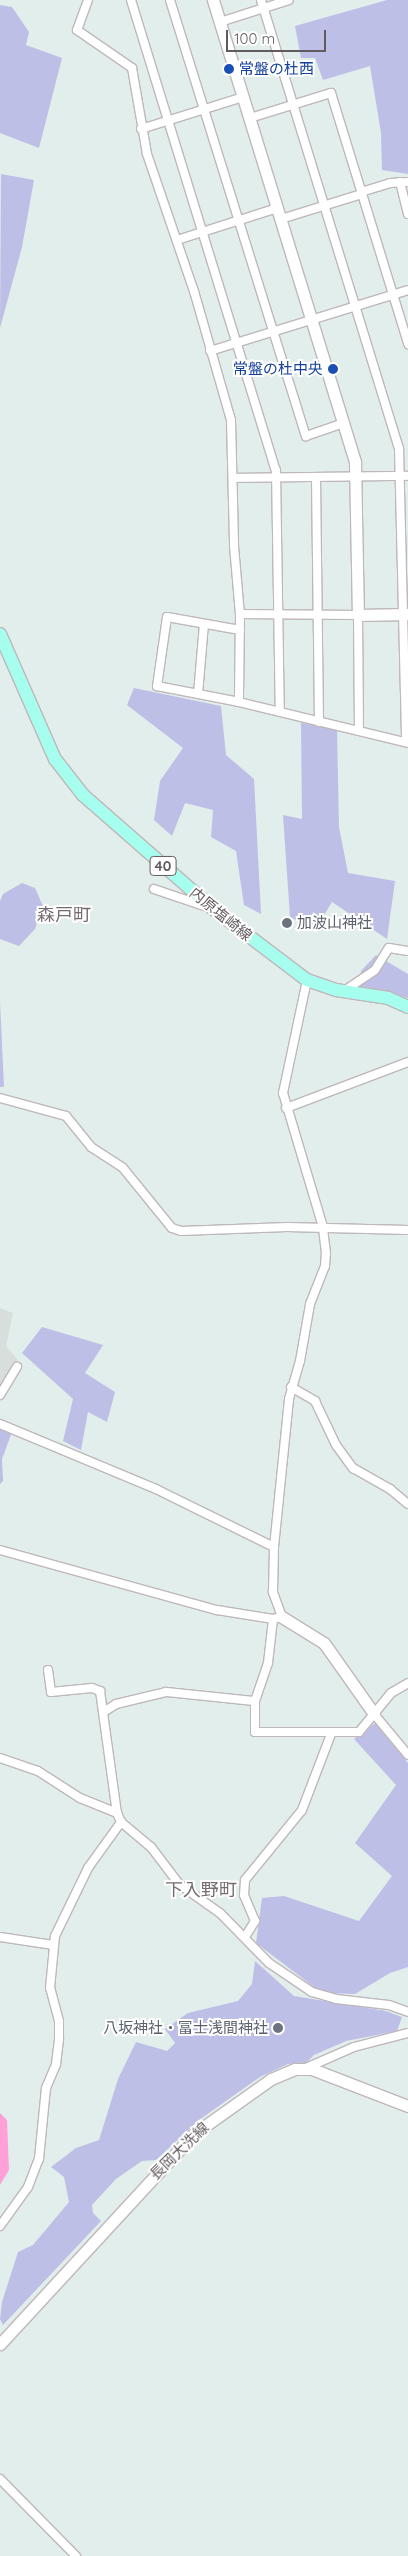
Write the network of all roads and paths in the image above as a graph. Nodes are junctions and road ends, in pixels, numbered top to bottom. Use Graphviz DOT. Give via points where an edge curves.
graph roads {
  1 [pos="88,0"];
  2 [pos="131,0"];
  3 [pos="170,0"];
  4 [pos="213,0"];
  5 [pos="261,0"];
  6 [pos="288,0"];
  7 [pos="263,8"];
  8 [pos="220,22"];
  9 [pos="243,97"];
  10 [pos="293,105"];
  11 [pos="204,110"];
  12 [pos="250,118"];
  13 [pos="168,120"];
  14 [pos="141,129"];
  15 [pos="404,182"];
  16 [pos="362,193"];
  17 [pos="324,205"];
  18 [pos="279,214"];
  19 [pos="408,214"];
  20 [pos="238,220"];
  21 [pos="202,232"];
  22 [pos="177,240"];
  23 [pos="408,290"];
  24 [pos="393,295"];
  25 [pos="356,307"];
  26 [pos="312,320"];
  27 [pos="273,332"];
  28 [pos="236,344"];
  29 [pos="408,344"];
  30 [pos="210,352"];
  31 [pos="344,423"];
  32 [pos="405,476"];
  33 [pos="316,477"];
  34 [pos="356,477"];
  35 [pos="233,478"];
  36 [pos="276,478"];
  37 [pos="240,614"];
  38 [pos="405,614"];
  39 [pos="279,615"];
  40 [pos="316,615"];
  41 [pos="358,615"];
  42 [pos="204,624"];
  43 [pos="240,630"];
  44 [pos="0,634"];
  45 [pos="198,694"];
  46 [pos="239,702"];
  47 [pos="280,712"];
  48 [pos="319,722"];
  49 [pos="359,731"];
  50 [pos="407,742"];
  51 [pos="154,889"];
  52 [pos="212,908"];
  53 [pos="408,951"];
  54 [pos="307,980"];
  55 [pos="344,992"];
  56 [pos="408,1008"];
  57 [pos="408,1062"];
  58 [pos="0,1098"];
  59 [pos="286,1108"];
  60 [pos="323,1227"];
  61 [pos="408,1230"];
  62 [pos="17,1367"];
  63 [pos="291,1387"];
  64 [pos="0,1395"];
  65 [pos="0,1424"];
  66 [pos="408,1504"];
  67 [pos="274,1548"];
  68 [pos="0,1550"];
  69 [pos="277,1618"];
  70 [pos="48,1670"];
  71 [pos="408,1683"];
  72 [pos="255,1701"];
  73 [pos="105,1711"];
  74 [pos="374,1714"];
  75 [pos="331,1734"];
  76 [pos="408,1755"];
  77 [pos="0,1758"];
  78 [pos="117,1813"];
  79 [pos="121,1822"];
  80 [pos="0,1937"];
  81 [pos="244,1937"];
  82 [pos="53,1946"];
  83 [pos="408,2012"];
  84 [pos="408,2033"];
  85 [pos="306,2068"];
  86 [pos="408,2106"];
  87 [pos="0,2226"];
  88 [pos="2,2337"];
  89 [pos="0,2479"];
  90 [pos="76,2556"];
  1 -- 14 [label="street" via="77,30 132,68"];
  2 -- 13 [label="street"];
  3 -- 11 [label="street"];
  4 -- 8 [label="street"];
  5 -- 7 [label="street"];
  6 -- 7 [label="street"];
  7 -- 8 [label="street"];
  7 -- 10 [label="street"];
  8 -- 9 [label="street"];
  9 -- 11 [label="street"];
  9 -- 12 [label="street"];
  10 -- 12 [label="street"];
  10 -- 16 [label="street" via="331,93"];
  10 -- 17 [label="street"];
  11 -- 13 [label="street"];
  11 -- 20 [label="street"];
  12 -- 18 [label="street"];
  13 -- 14 [label="street"];
  13 -- 21 [label="street"];
  14 -- 22 [label="street" via="163,205"];
  15 -- 16 [label="street"];
  15 -- 19 [label="street"];
  16 -- 17 [label="street"];
  16 -- 24 [label="street"];
  17 -- 18 [label="street"];
  17 -- 25 [label="street"];
  18 -- 20 [label="street"];
  18 -- 26 [label="street"];
  20 -- 21 [label="street"];
  20 -- 27 [label="street"];
  21 -- 22 [label="street"];
  21 -- 28 [label="street"];
  22 -- 30 [label="street"];
  23 -- 24 [label="street"];
  24 -- 25 [label="street"];
  24 -- 29 [label="street"];
  25 -- 26 [label="street"];
  25 -- 32 [label="street" via="397,438"];
  26 -- 27 [label="street"];
  26 -- 31 [label="street"];
  27 -- 28 [label="street"];
  27 -- 31 [label="street" via="306,436"];
  28 -- 30 [label="street"];
  28 -- 36 [label="street"];
  30 -- 35 [label="street" via="231,420"];
  31 -- 34 [label="street"];
  32 -- 34 [label="street"];
  32 -- 38 [label="street"];
  33 -- 34 [label="street"];
  33 -- 36 [label="street"];
  33 -- 40 [label="street"];
  34 -- 41 [label="street"];
  35 -- 36 [label="street"];
  35 -- 37 [label="street"];
  36 -- 39 [label="street"];
  37 -- 39 [label="street"];
  37 -- 43 [label="street"];
  38 -- 41 [label="street"];
  38 -- 50 [label="street"];
  39 -- 40 [label="street"];
  39 -- 47 [label="street"];
  40 -- 41 [label="street"];
  40 -- 48 [label="street"];
  41 -- 49 [label="street"];
  42 -- 43 [label="street"];
  42 -- 45 [label="street"];
  42 -- 45 [label="street" via="167,617 157,686"];
  43 -- 46 [label="street"];
  44 -- 52 [label="main road, 内原塩崎線 / 40" via="64,773 82,795"];
  45 -- 46 [label="street"];
  46 -- 47 [label="street"];
  47 -- 48 [label="street"];
  48 -- 49 [label="street"];
  49 -- 50 [label="street"];
  51 -- 52 [label="street"];
  52 -- 54 [label="main road, 内原塩崎線 / 40"];
  53 -- 55 [label="street" via="389,948 375,970"];
  54 -- 55 [label="main road, 内原塩崎線 / 40"];
  54 -- 59 [label="street" via="283,1080"];
  55 -- 56 [label="main road, 内原塩崎線 / 40" via="388,998"];
  57 -- 59 [label="street"];
  58 -- 60 [label="street" via="66,1116 91,1147 123,1168 172,1228 204,1231"];
  59 -- 60 [label="street"];
  60 -- 61 [label="street"];
  60 -- 63 [label="street" via="325,1266 310,1304 300,1361"];
  62 -- 64 [label="street"];
  63 -- 66 [label="street" via="316,1401 336,1445 353,1468 390,1489"];
  63 -- 67 [label="street"];
  65 -- 67 [label="street" via="156,1489"];
  67 -- 69 [label="street" via="273,1592"];
  68 -- 69 [label="street" via="190,1603"];
  69 -- 72 [label="street" via="268,1663"];
  69 -- 74 [label="street" via="324,1643"];
  70 -- 73 [label="street" via="51,1692 96,1689 100,1691"];
  71 -- 74 [label="street" via="392,1693"];
  72 -- 73 [label="street" via="166,1692 116,1704"];
  72 -- 75 [label="street" via="255,1732"];
  73 -- 78 [label="street"];
  74 -- 75 [label="street" via="359,1732"];
  74 -- 76 [label="street"];
  75 -- 81 [label="street" via="302,1810 245,1880 244,1895 255,1921"];
  77 -- 78 [label="street" via="38,1771 80,1798"];
  78 -- 79 [label="street"];
  79 -- 81 [label="street" via="142,1838 179,1884 220,1913"];
  79 -- 82 [label="street" via="88,1868"];
  80 -- 82 [label="street"];
  81 -- 83 [label="street" via="269,1963 312,1992 336,1999 389,2005"];
  82 -- 87 [label="street" via="50,1988 59,2021 56,2064 46,2088 38,2159 28,2187"];
  84 -- 85 [label="street" via="354,2047"];
  85 -- 86 [label="street, 長岡大洗線" via="334,2075"];
  85 -- 88 [label="street, 長岡大洗線" via="271,2078 195,2133"];
  89 -- 90 [label="street"];
}
